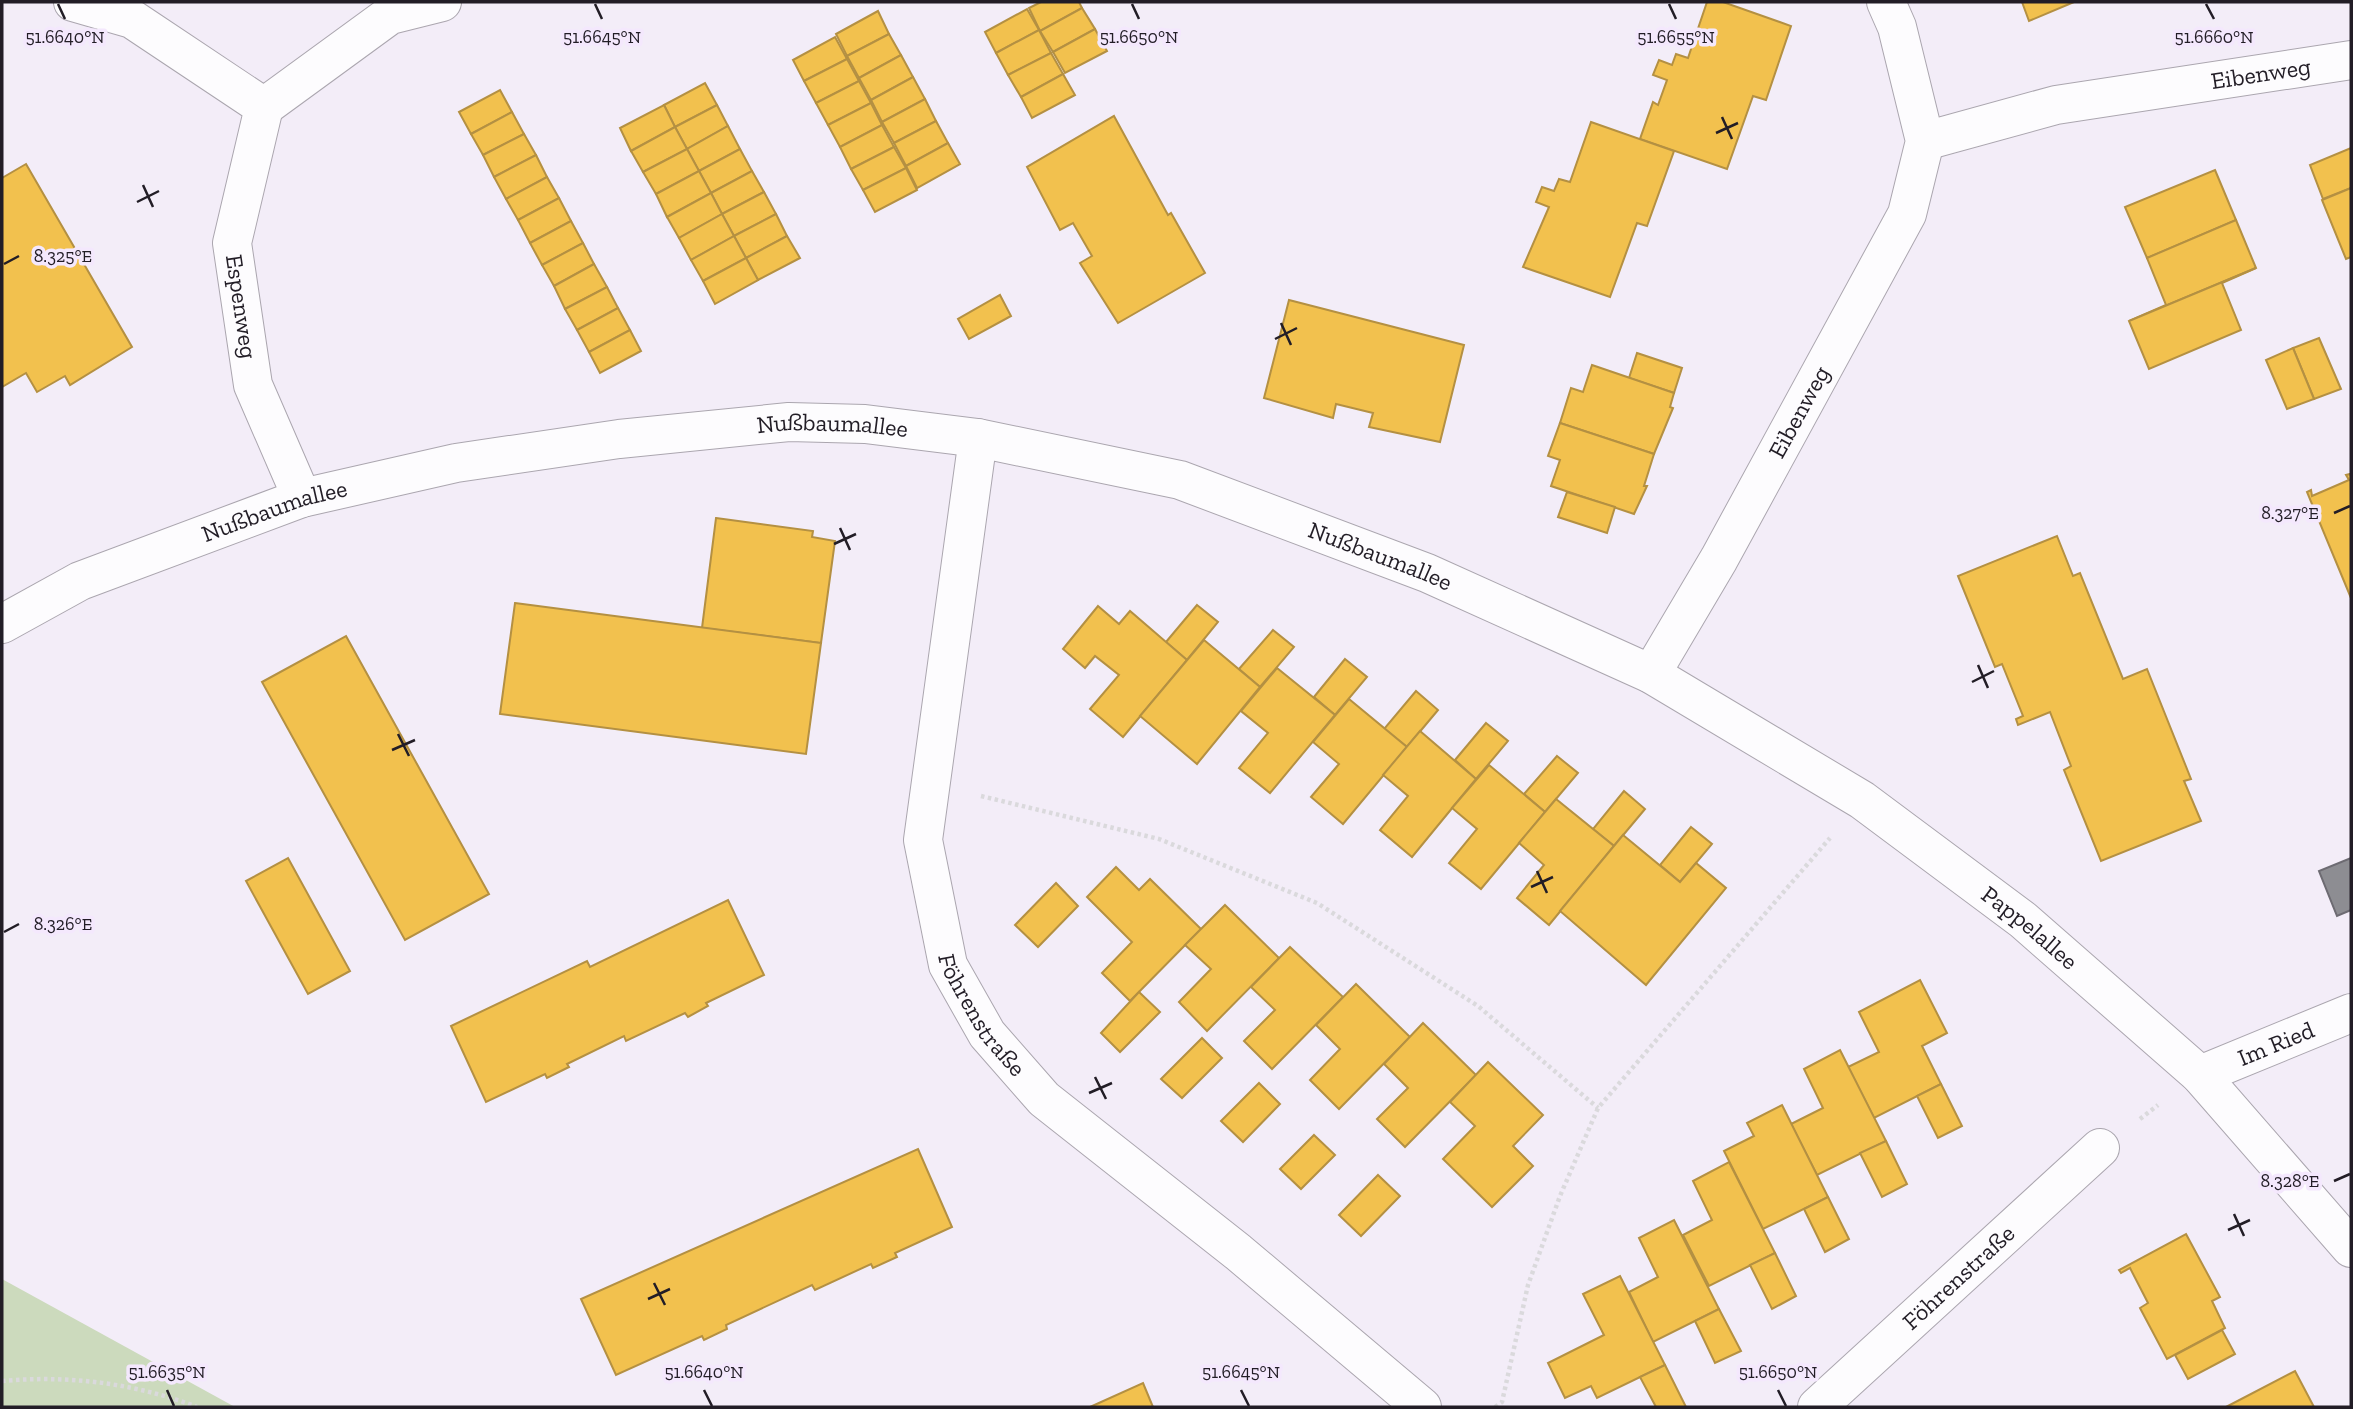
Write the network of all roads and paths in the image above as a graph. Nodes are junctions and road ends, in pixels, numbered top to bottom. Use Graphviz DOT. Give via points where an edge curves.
graph roads {
  1 [pos="73,2"];
  2 [pos="442,2"];
  3 [pos="1886,2"];
  4 [pos="2351,60"];
  5 [pos="264,107"];
  6 [pos="1925,141"];
  7 [pos="978,438"];
  8 [pos="302,498"];
  9 [pos="2,624"];
  10 [pos="1651,674"];
  11 [pos="928,785"];
  12 [pos="1862,800"];
  13 [pos="2351,1013"];
  14 [pos="2200,1075"];
  15 [pos="1598,1108"];
  16 [pos="2100,1148"];
  17 [pos="2351,1248"];
  18 [pos="2,1381"];
  19 [pos="197,1407"];
  20 [pos="1422,1407"];
  21 [pos="1495,1407"];
  22 [pos="1817,1407"];
  1 -- 5 [label="street" via="132,19"];
  2 -- 5 [label="street" via="390,15"];
  3 -- 6 [label="street, Eibenweg" via="1897,27"];
  4 -- 6 [label="street, Eibenweg" via="2056,105"];
  5 -- 8 [label="street, Espenweg" via="232,243 253,385"];
  6 -- 10 [label="street, Eibenweg" via="1907,214"];
  7 -- 8 [label="street, Nußbaumallee" via="865,424 789,422 619,439 456,463"];
  7 -- 10 [label="street, Nußbaumallee" via="1180,480 1427,573"];
  7 -- 11 [label="street, Föhrenstraße"];
  8 -- 9 [label="street, Nußbaumallee" via="80,581"];
  10 -- 12 [label="street, Pappelallee"];
  11 -- 15 [label="path" via="1159,839 1317,903 1478,1006"];
  11 -- 20 [label="street, Föhrenstraße" via="923,840 948,965 987,1034 1044,1099 1238,1252"];
  12 -- 14 [label="street, Pappelallee" via="2024,920"];
  12 -- 15 [label="path"];
  13 -- 14 [label="street, Im Ried"];
  14 -- 16 [label="path"];
  14 -- 17 [label="street, Pappelallee"];
  15 -- 21 [label="path" via="1528,1285 1502,1402"];
  16 -- 22 [label="street, Föhrenstraße"];
  18 -- 19 [label="path" via="107,1382"];
}
